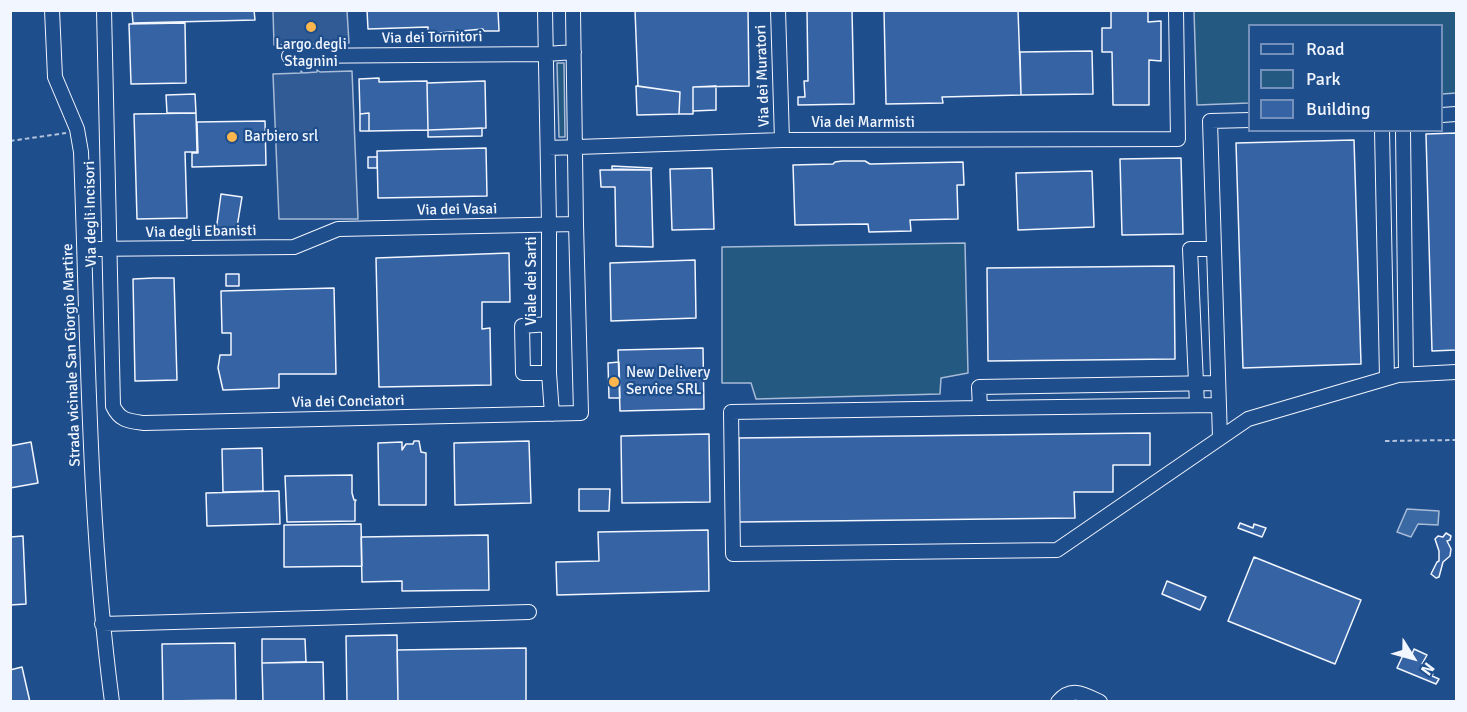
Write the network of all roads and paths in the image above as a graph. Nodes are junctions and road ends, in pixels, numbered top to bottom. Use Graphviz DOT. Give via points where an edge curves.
graph roads {
  1 [pos="52,10"];
  2 [pos="104,10"];
  3 [pos="545,10"];
  4 [pos="573,10"];
  5 [pos="778,10"];
  6 [pos="1176,10"];
  7 [pos="574,52"];
  8 [pos="546,54"];
  9 [pos="289,56"];
  10 [pos="1248,120"];
  11 [pos="77,129"];
  12 [pos="1382,132"];
  13 [pos="1403,132"];
  14 [pos="782,140"];
  15 [pos="10,141"];
  16 [pos="548,148"];
  17 [pos="576,148"];
  18 [pos="549,224"];
  19 [pos="576,224"];
  20 [pos="294,247"];
  21 [pos="85,249"];
  22 [pos="1213,249"];
  23 [pos="109,250"];
  24 [pos="549,324"];
  25 [pos="1456,372"];
  26 [pos="549,373"];
  27 [pos="1406,374"];
  28 [pos="1387,378"];
  29 [pos="1196,383"];
  30 [pos="1217,383"];
  31 [pos="1197,405"];
  32 [pos="1218,405"];
  33 [pos="980,408"];
  34 [pos="552,414"];
  35 [pos="117,415"];
  36 [pos="1220,438"];
  37 [pos="1456,440"];
  38 [pos="1385,441"];
  39 [pos="529,612"];
  40 [pos="102,624"];
  41 [pos="112,702"];
  42 [pos="1058,702"];
  43 [pos="1100,702"];
  1 -- 11 [label="street, Strada vicinale San Giorgio Martire" via="55,77"];
  2 -- 23 [label="street, Via degli Incisori"];
  3 -- 8 [label="street, Viale dei Sarti"];
  4 -- 7 [label="street"];
  5 -- 14 [label="street, Via dei Muratori"];
  6 -- 14 [label="street, Via dei Marmisti" via="1178,139"];
  7 -- 8 [label="street, Via dei Tornitori"];
  7 -- 17 [label="street"];
  8 -- 9 [label="street, Via dei Tornitori"];
  8 -- 16 [label="street, Viale dei Sarti"];
  10 -- 22 [label="street" via="1210,122"];
  11 -- 15 [label="path"];
  11 -- 21 [label="street, Strada vicinale San Giorgio Martire"];
  12 -- 28 [label="street"];
  13 -- 27 [label="street"];
  14 -- 17 [label="street, Via dei Marmisti"];
  16 -- 17 [label="street, Via dei Marmisti"];
  16 -- 18 [label="street, Viale dei Sarti"];
  17 -- 19 [label="street"];
  18 -- 19 [label="street, Via dei Vasai"];
  18 -- 20 [label="street, Via dei Vasai" via="338,229"];
  18 -- 24 [label="street, Viale dei Sarti"];
  19 -- 34 [label="street, Via dei Conciatori" via="582,413"];
  20 -- 23 [label="street, Via degli Ebanisti"];
  21 -- 23 [label="street, Via degli Ebanisti"];
  21 -- 40 [label="street, Strada vicinale San Giorgio Martire"];
  22 -- 29 [label="street" via="1190,249"];
  22 -- 30 [label="street"];
  23 -- 35 [label="street, Via degli Incisori" via="113,406"];
  24 -- 26 [label="street, Viale dei Sarti"];
  24 -- 26 [label="street" via="522,326 523,373"];
  25 -- 27 [label="street"];
  26 -- 34 [label="street, Viale dei Sarti"];
  27 -- 28 [label="street"];
  28 -- 36 [label="street" via="1248,419"];
  29 -- 30 [label="street"];
  29 -- 31 [label="street"];
  29 -- 33 [label="street" via="979,387"];
  30 -- 32 [label="street"];
  31 -- 32 [label="street"];
  31 -- 33 [label="street"];
  32 -- 36 [label="street"];
  33 -- 36 [label="street" via="731,412 733,555 1057,550"];
  34 -- 35 [label="street, Via dei Conciatori" via="144,423 126,421"];
  37 -- 38 [label="path"];
  39 -- 40 [label="street"];
  40 -- 41 [label="street, Strada vicinale San Giorgio Martire"];
  42 -- 43 [label="street" via="1066,693 1079,692"];
}
